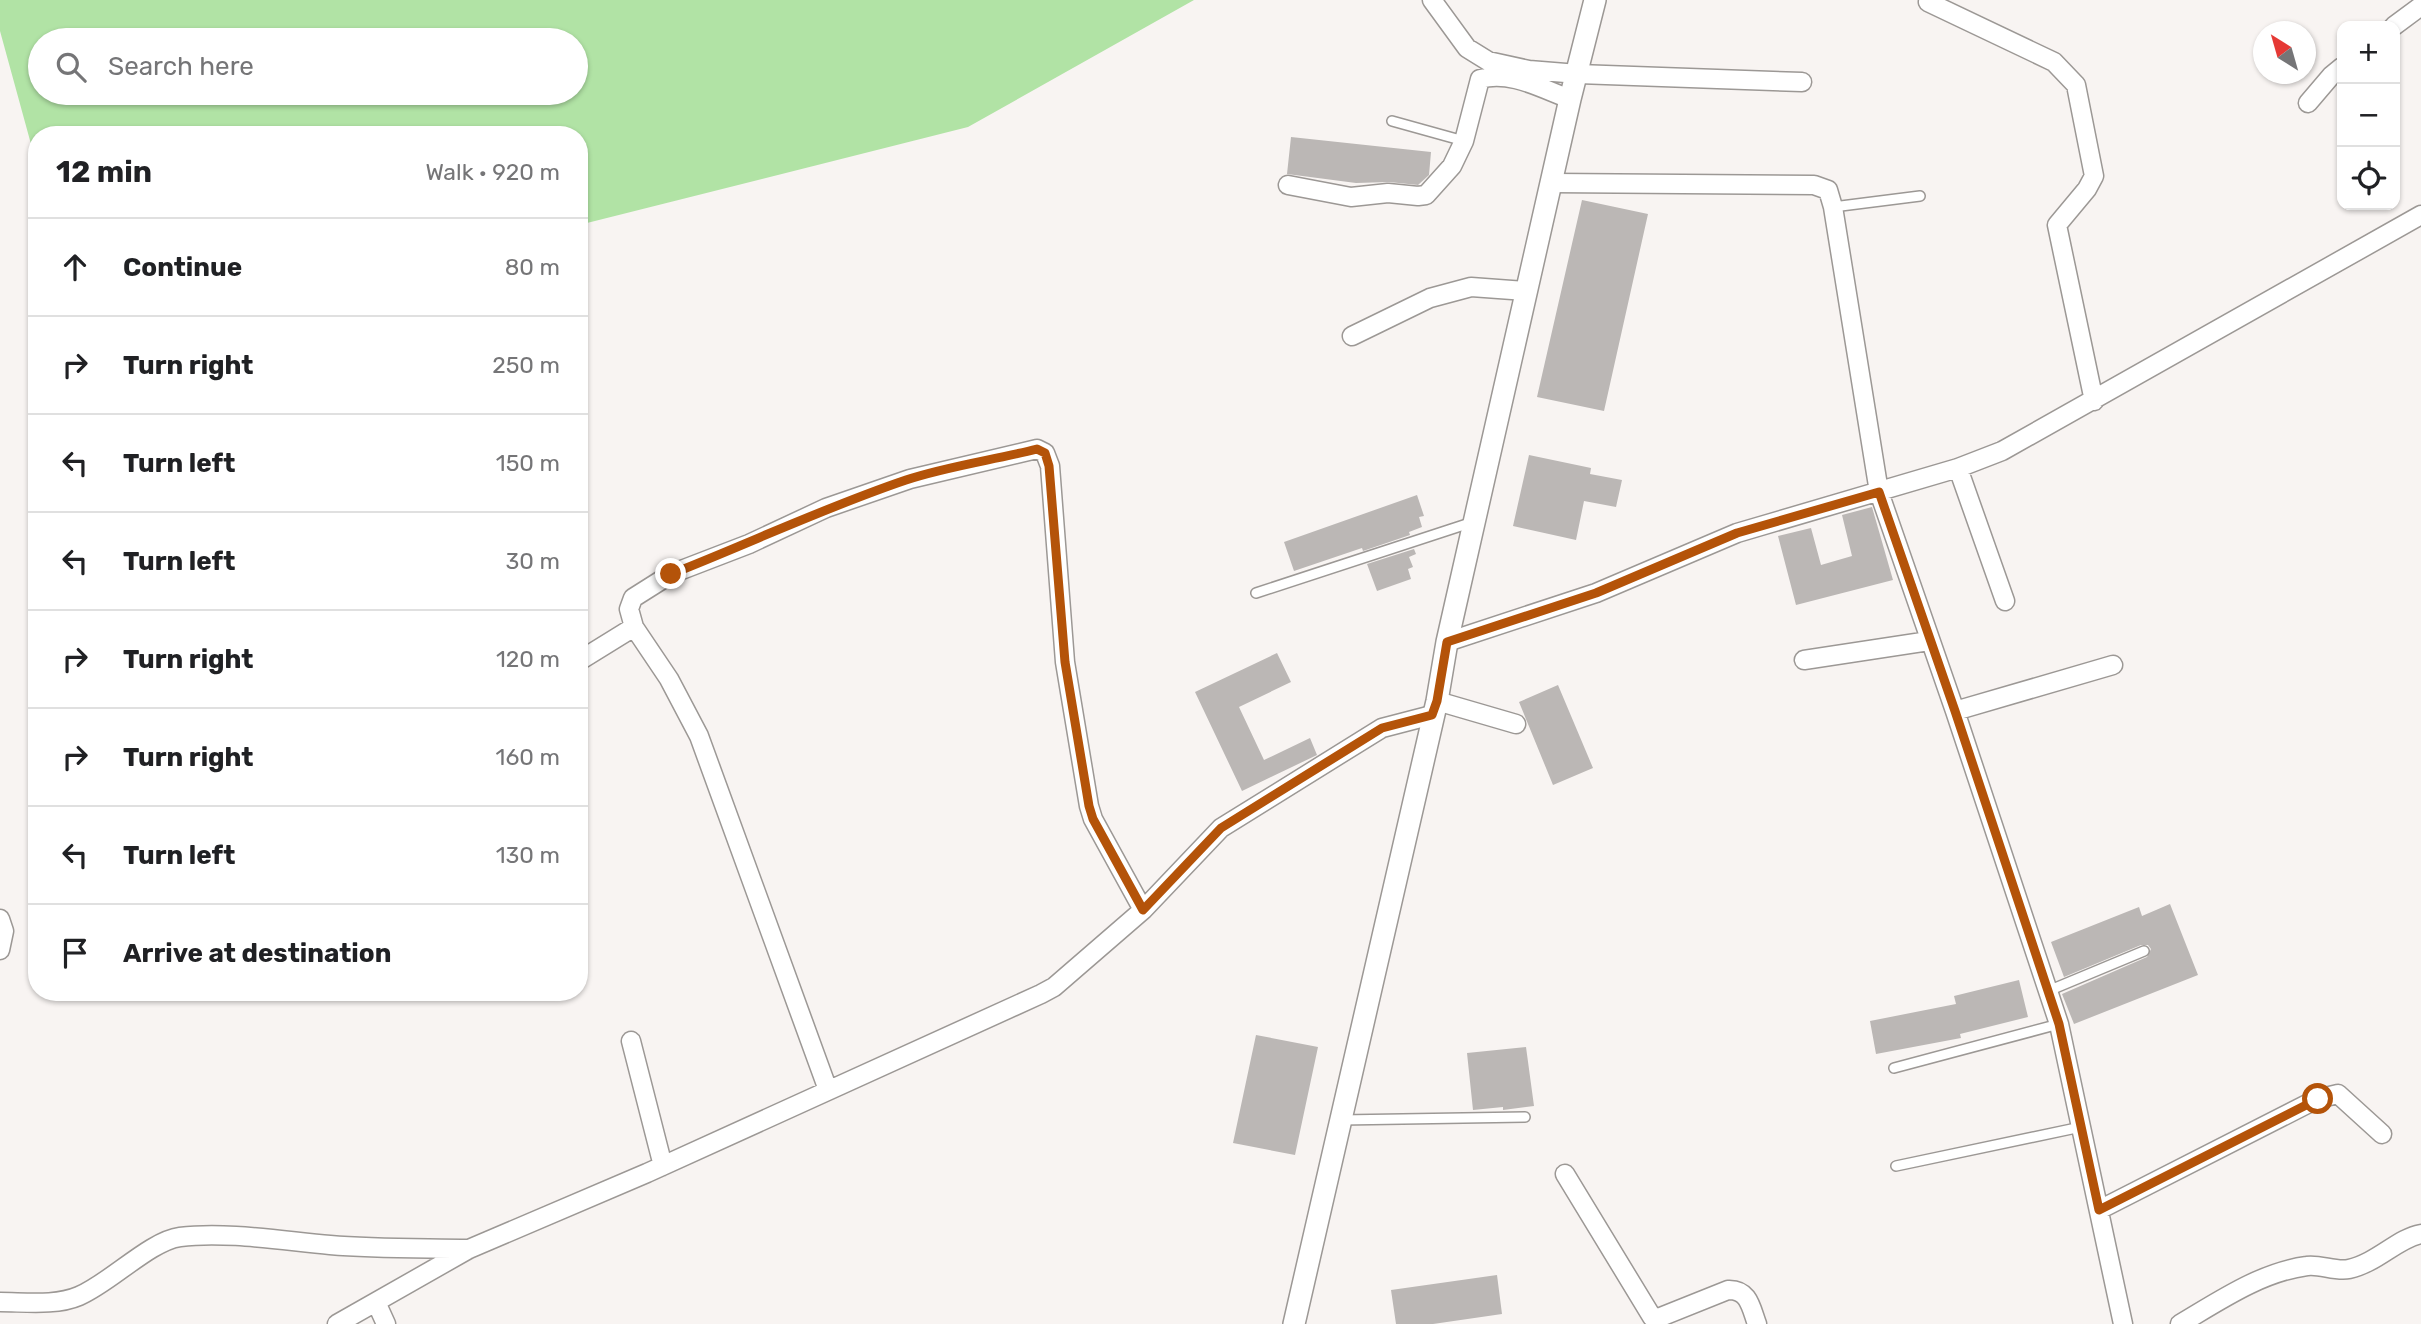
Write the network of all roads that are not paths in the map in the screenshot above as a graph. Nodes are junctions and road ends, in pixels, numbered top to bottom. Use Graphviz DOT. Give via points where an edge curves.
graph roads {
  1 [pos="1432,0"];
  2 [pos="1595,0"];
  3 [pos="1928,2"];
  4 [pos="2420,3"];
  5 [pos="2400,21"];
  6 [pos="2337,71"];
  7 [pos="1578,74"];
  8 [pos="1802,82"];
  9 [pos="1570,99"];
  10 [pos="2308,103"];
  11 [pos="1392,121"];
  12 [pos="1464,141"];
  13 [pos="1552,183"];
  14 [pos="1288,185"];
  15 [pos="1920,196"];
  16 [pos="1833,207"];
  17 [pos="2421,215"];
  18 [pos="1527,291"];
  19 [pos="1352,336"];
  20 [pos="2094,401"];
  21 [pos="1958,468"];
  22 [pos="1879,492"];
  23 [pos="1474,521"];
  24 [pos="1256,593"];
  25 [pos="2005,601"];
  26 [pos="634,627"];
  27 [pos="1930,641"];
  28 [pos="1447,642"];
  29 [pos="588,655"];
  30 [pos="1804,660"];
  31 [pos="2113,665"];
  32 [pos="1434,708"];
  33 [pos="1955,711"];
  34 [pos="1516,724"];
  35 [pos="1143,910"];
  36 [pos="0,919"];
  37 [pos="0,950"];
  38 [pos="2144,951"];
  39 [pos="2048,991"];
  40 [pos="2059,1024"];
  41 [pos="631,1041"];
  42 [pos="1894,1068"];
  43 [pos="828,1090"];
  44 [pos="1525,1117"];
  45 [pos="1340,1120"];
  46 [pos="2081,1127"];
  47 [pos="2382,1134"];
  48 [pos="663,1166"];
  49 [pos="1896,1166"];
  50 [pos="1565,1174"];
  51 [pos="2099,1210"];
  52 [pos="2421,1234"];
  53 [pos="468,1249"];
  54 [pos="376,1302"];
  55 [pos="0,1303"];
  56 [pos="337,1324"];
  57 [pos="386,1324"];
  58 [pos="1294,1324"];
  59 [pos="1757,1324"];
  60 [pos="2123,1324"];
  61 [pos="2180,1324"];
  1 -- 7 [label="street" via="1467,48 1488,61"];
  2 -- 7 [label="street"];
  3 -- 20 [label="street" via="2054,62 2076,85 2094,176 2057,225"];
  4 -- 5 [label="street"];
  6 -- 10 [label="street"];
  7 -- 8 [label="street"];
  7 -- 9 [label="street"];
  9 -- 12 [label="street" via="1513,78 1480,79"];
  9 -- 13 [label="street"];
  11 -- 12 [label="lane"];
  12 -- 14 [label="street" via="1452,166 1426,195 1351,197"];
  13 -- 16 [label="street" via="1814,185 1828,190"];
  13 -- 18 [label="street"];
  15 -- 16 [label="lane"];
  16 -- 22 [label="street"];
  17 -- 20 [label="street"];
  18 -- 19 [label="street" via="1471,287 1430,298"];
  18 -- 23 [label="street"];
  20 -- 21 [label="street" via="2003,451"];
  21 -- 22 [label="street"];
  21 -- 25 [label="street"];
  22 -- 27 [label="street"];
  22 -- 28 [label="street" via="1737,533 1596,593"];
  23 -- 24 [label="lane"];
  23 -- 28 [label="street"];
  26 -- 29 [label="street"];
  26 -- 35 [label="street" via="629,609 633,597 671,574 826,508 910,479 1037,449 1045,453 1065,662 1089,806"];
  26 -- 43 [label="street" via="699,736"];
  27 -- 30 [label="street"];
  27 -- 33 [label="street"];
  28 -- 32 [label="street"];
  31 -- 33 [label="street"];
  32 -- 34 [label="street"];
  32 -- 35 [label="street" via="1382,728 1221,828"];
  32 -- 45 [label="street"];
  33 -- 39 [label="street"];
  35 -- 43 [label="street" via="1048,991"];
  36 -- 37 [label="street" via="4,931"];
  38 -- 39 [label="lane"];
  39 -- 40 [label="street"];
  40 -- 42 [label="lane"];
  40 -- 46 [label="street"];
  41 -- 48 [label="street"];
  43 -- 48 [label="street"];
  44 -- 45 [label="lane"];
  45 -- 58 [label="street"];
  46 -- 49 [label="lane"];
  46 -- 51 [label="street"];
  47 -- 51 [label="street" via="2338,1094 2318,1099"];
  48 -- 53 [label="street"];
  50 -- 59 [label="street" via="1652,1317 1736,1290 1748,1298"];
  51 -- 60 [label="street"];
  52 -- 61 [label="street" via="2347,1270 2309,1266 2277,1273"];
  53 -- 54 [label="street"];
  53 -- 55 [label="street" via="178,1237 76,1297"];
  54 -- 56 [label="street"];
  54 -- 57 [label="street"];
}
